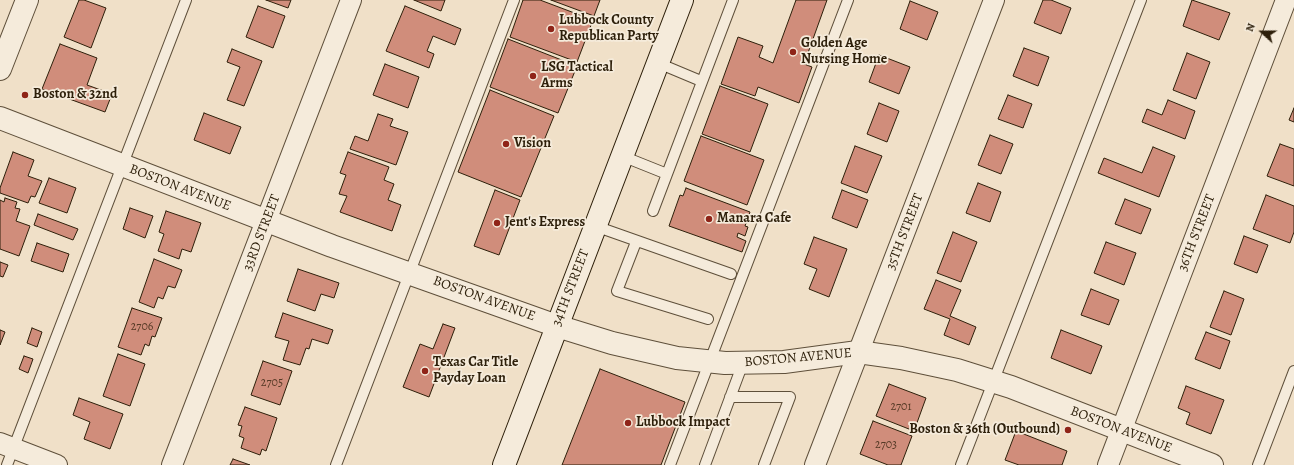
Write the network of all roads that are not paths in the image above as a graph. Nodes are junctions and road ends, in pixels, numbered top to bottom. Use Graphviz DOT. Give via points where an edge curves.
graph roads {
  1 [pos="27,0"];
  2 [pos="186,0"];
  3 [pos="351,0"];
  4 [pos="514,0"];
  5 [pos="682,0"];
  6 [pos="733,0"];
  7 [pos="848,0"];
  8 [pos="994,0"];
  9 [pos="1141,0"];
  10 [pos="1286,0"];
  11 [pos="658,63"];
  12 [pos="0,69"];
  13 [pos="701,81"];
  14 [pos="0,118"];
  15 [pos="622,156"];
  16 [pos="122,166"];
  17 [pos="667,174"];
  18 [pos="653,211"];
  19 [pos="267,221"];
  20 [pos="595,226"];
  21 [pos="636,242"];
  22 [pos="410,273"];
  23 [pos="731,274"];
  24 [pos="708,319"];
  25 [pos="557,326"];
  26 [pos="858,352"];
  27 [pos="709,362"];
  28 [pos="743,363"];
  29 [pos="1294,371"];
  30 [pos="994,382"];
  31 [pos="730,397"];
  32 [pos="1121,430"];
  33 [pos="7,452"];
  34 [pos="57,465"];
  35 [pos="172,465"];
  36 [pos="336,465"];
  37 [pos="504,465"];
  38 [pos="670,465"];
  39 [pos="705,465"];
  40 [pos="764,465"];
  41 [pos="815,465"];
  42 [pos="962,465"];
  43 [pos="1108,465"];
  44 [pos="1212,465"];
  45 [pos="1258,465"];
  1 -- 12 [label="street"];
  2 -- 16 [label="lane"];
  3 -- 19 [label="street, 33RD STREET"];
  4 -- 22 [label="lane"];
  5 -- 11 [label="street, 34TH STREET"];
  6 -- 13 [label="lane"];
  7 -- 27 [label="lane"];
  8 -- 26 [label="street, 35TH STREET"];
  9 -- 30 [label="lane"];
  10 -- 32 [label="street, 36TH STREET"];
  11 -- 13 [label="lane"];
  11 -- 15 [label="street, 34TH STREET"];
  13 -- 17 [label="lane"];
  14 -- 16 [label="street, BOSTON AVENUE"];
  15 -- 17 [label="lane"];
  15 -- 20 [label="street, 34TH STREET"];
  16 -- 19 [label="street, BOSTON AVENUE"];
  16 -- 33 [label="lane"];
  17 -- 18 [label="lane"];
  19 -- 22 [label="street, BOSTON AVENUE"];
  19 -- 35 [label="street, 33RD STREET"];
  20 -- 21 [label="lane"];
  20 -- 25 [label="street, 34TH STREET"];
  21 -- 23 [label="lane"];
  21 -- 24 [label="lane" via="617,290"];
  22 -- 25 [label="street, BOSTON AVENUE"];
  22 -- 36 [label="lane"];
  25 -- 27 [label="street, BOSTON AVENUE" via="643,351"];
  25 -- 37 [label="street, 34TH STREET"];
  26 -- 28 [label="street, BOSTON AVENUE" via="784,362"];
  26 -- 30 [label="street, BOSTON AVENUE" via="950,368"];
  26 -- 41 [label="street, 35TH STREET"];
  27 -- 28 [label="street, BOSTON AVENUE"];
  27 -- 38 [label="lane"];
  28 -- 31 [label="lane"];
  29 -- 45 [label="lane"];
  30 -- 32 [label="street, BOSTON AVENUE"];
  30 -- 42 [label="lane"];
  31 -- 39 [label="lane"];
  31 -- 40 [label="lane" via="790,397"];
  32 -- 43 [label="street, 36TH STREET"];
  32 -- 44 [label="street, BOSTON AVENUE"];
  33 -- 34 [label="street"];
}
